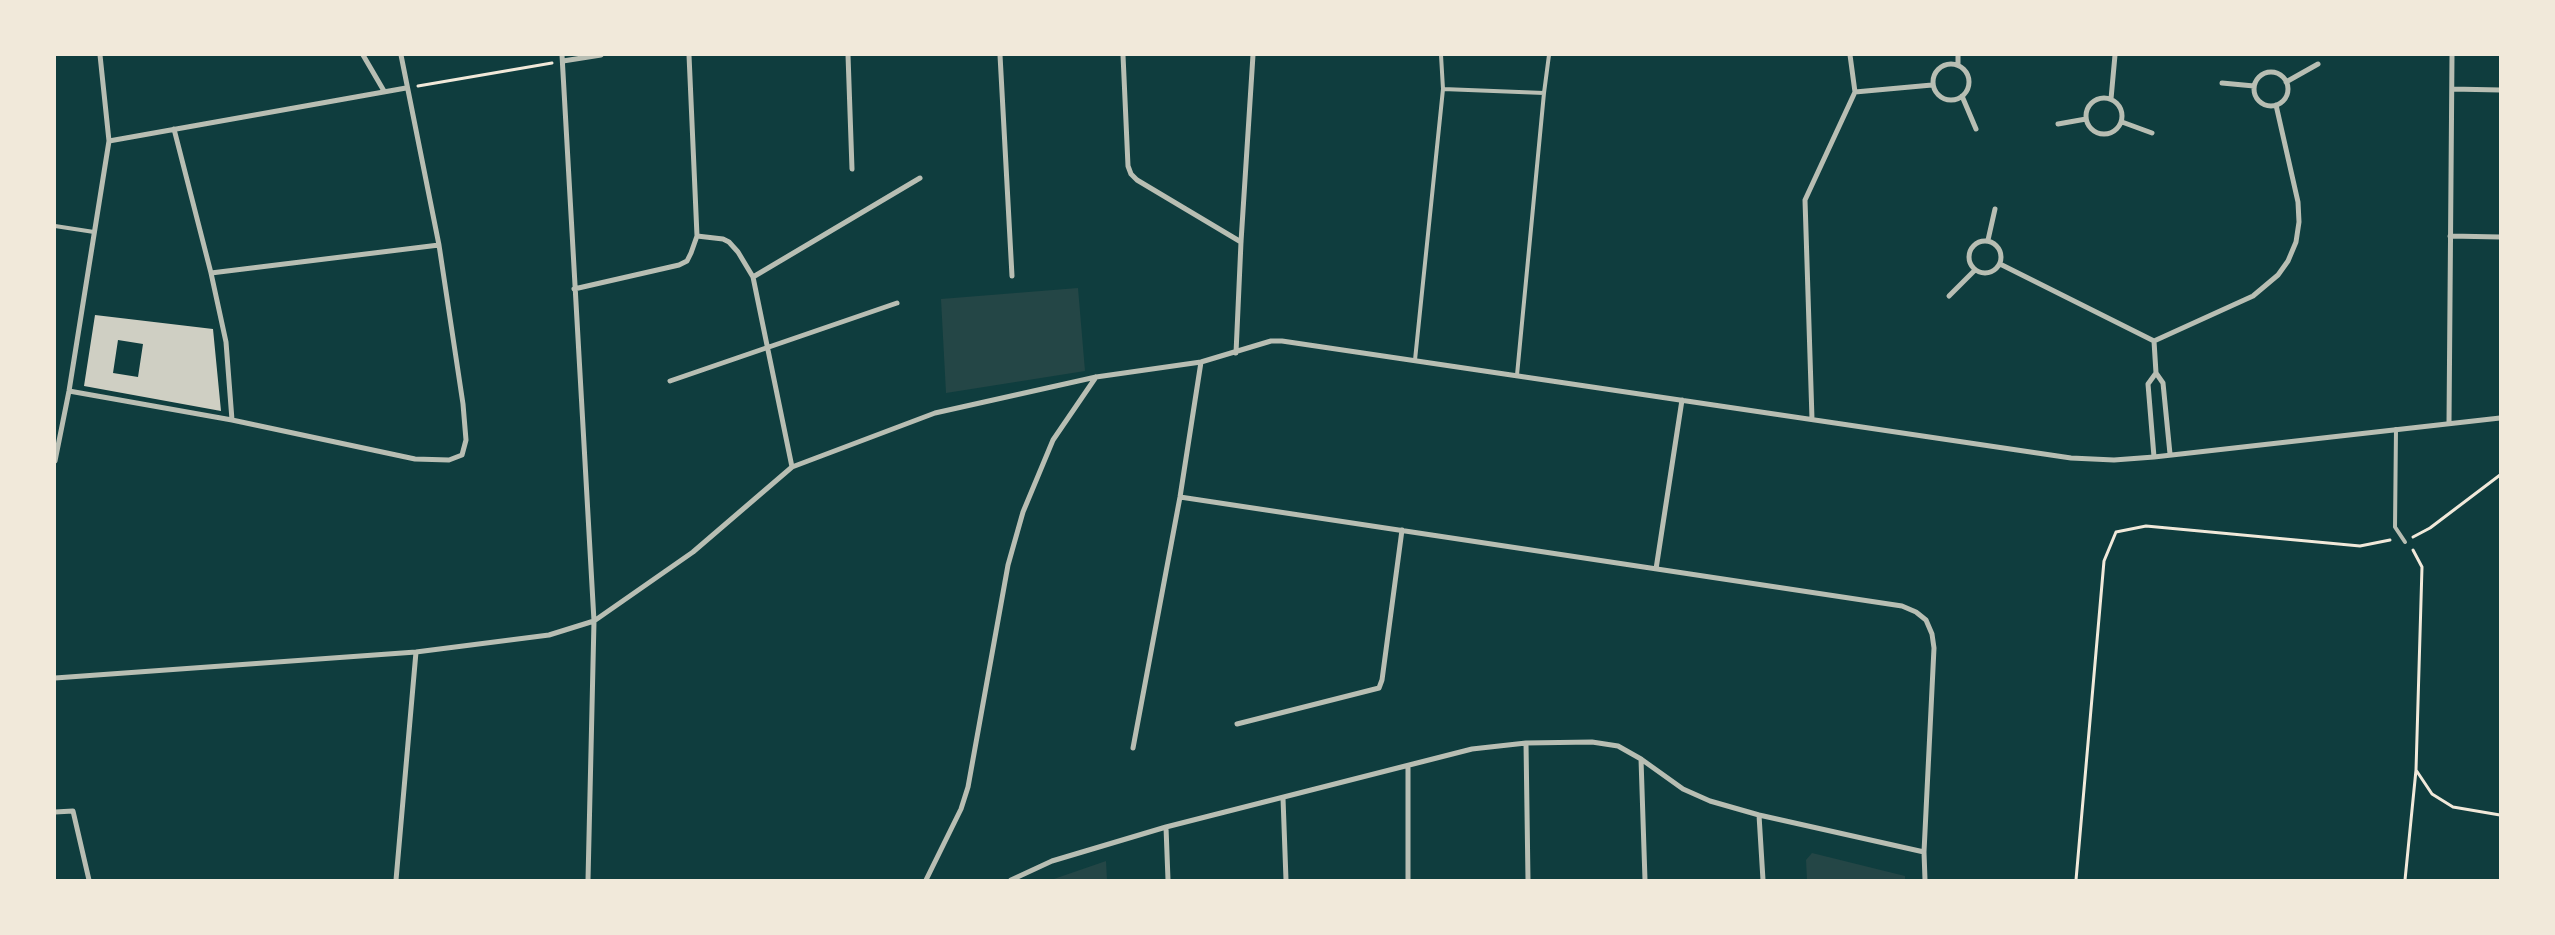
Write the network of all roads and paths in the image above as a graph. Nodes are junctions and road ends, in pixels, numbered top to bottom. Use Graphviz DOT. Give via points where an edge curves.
graph roads {
  1 [pos="100,55"];
  2 [pos="363,55"];
  3 [pos="400,55"];
  4 [pos="562,55"];
  5 [pos="601,55"];
  6 [pos="689,55"];
  7 [pos="848,55"];
  8 [pos="1000,55"];
  9 [pos="1123,55"];
  10 [pos="1254,55"];
  11 [pos="1442,55"];
  12 [pos="1549,55"];
  13 [pos="1850,55"];
  14 [pos="1958,55"];
  15 [pos="2115,55"];
  16 [pos="2452,55"];
  17 [pos="562,62"];
  18 [pos="1958,64"];
  19 [pos="2318,64"];
  20 [pos="2286,82"];
  21 [pos="2222,83"];
  22 [pos="1932,85"];
  23 [pos="2254,86"];
  24 [pos="406,88"];
  25 [pos="1443,89"];
  26 [pos="2452,89"];
  27 [pos="2500,90"];
  28 [pos="384,91"];
  29 [pos="1855,92"];
  30 [pos="1544,94"];
  31 [pos="1962,96"];
  32 [pos="2111,99"];
  33 [pos="2276,105"];
  34 [pos="2086,119"];
  35 [pos="2122,122"];
  36 [pos="2058,124"];
  37 [pos="174,129"];
  38 [pos="1976,129"];
  39 [pos="2152,133"];
  40 [pos="109,141"];
  41 [pos="852,169"];
  42 [pos="920,178"];
  43 [pos="1995,209"];
  44 [pos="55,226"];
  45 [pos="94,232"];
  46 [pos="696,236"];
  47 [pos="2450,236"];
  48 [pos="2500,237"];
  49 [pos="1988,240"];
  50 [pos="1241,242"];
  51 [pos="438,245"];
  52 [pos="2000,264"];
  53 [pos="1975,270"];
  54 [pos="211,273"];
  55 [pos="1012,276"];
  56 [pos="753,277"];
  57 [pos="574,289"];
  58 [pos="1949,296"];
  59 [pos="897,303"];
  60 [pos="2154,341"];
  61 [pos="767,347"];
  62 [pos="1236,353"];
  63 [pos="1415,360"];
  64 [pos="1201,362"];
  65 [pos="2156,374"];
  66 [pos="1517,375"];
  67 [pos="1096,378"];
  68 [pos="670,380"];
  69 [pos="69,391"];
  70 [pos="1682,400"];
  71 [pos="2500,418"];
  72 [pos="1812,419"];
  73 [pos="232,420"];
  74 [pos="2448,423"];
  75 [pos="55,426"];
  76 [pos="62,427"];
  77 [pos="2396,429"];
  78 [pos="2170,454"];
  79 [pos="2154,457"];
  80 [pos="55,462"];
  81 [pos="792,466"];
  82 [pos="2500,475"];
  83 [pos="1180,497"];
  84 [pos="1402,530"];
  85 [pos="2400,537"];
  86 [pos="2405,542"];
  87 [pos="1656,569"];
  88 [pos="594,621"];
  89 [pos="416,652"];
  90 [pos="55,678"];
  91 [pos="1237,724"];
  92 [pos="1526,743"];
  93 [pos="1134,748"];
  94 [pos="1641,758"];
  95 [pos="1408,766"];
  96 [pos="2416,770"];
  97 [pos="1283,798"];
  98 [pos="55,812"];
  99 [pos="1759,815"];
  100 [pos="2500,816"];
  101 [pos="1166,828"];
  102 [pos="1924,852"];
  103 [pos="89,880"];
  104 [pos="396,880"];
  105 [pos="588,880"];
  106 [pos="926,880"];
  107 [pos="1011,880"];
  108 [pos="1168,880"];
  109 [pos="1286,880"];
  110 [pos="1408,880"];
  111 [pos="1528,880"];
  112 [pos="1646,880"];
  113 [pos="1763,880"];
  114 [pos="1925,880"];
  115 [pos="2076,880"];
  116 [pos="2405,880"];
  1 -- 40 [label="street"];
  2 -- 28 [label="street"];
  3 -- 24 [label="street"];
  4 -- 17 [label="street"];
  5 -- 17 [label="street"];
  6 -- 46 [label="street"];
  7 -- 41 [label="street"];
  8 -- 55 [label="street"];
  9 -- 50 [label="street" via="1131,174"];
  10 -- 50 [label="street"];
  11 -- 25 [label="lane"];
  12 -- 30 [label="lane"];
  13 -- 29 [label="street"];
  14 -- 18 [label="street"];
  15 -- 32 [label="street"];
  16 -- 26 [label="street"];
  17 -- 24 [label="path"];
  17 -- 57 [label="street"];
  18 -- 22 [label="street" via="1948,63 1939,67"];
  18 -- 31 [label="street" via="1964,69 1969,83"];
  19 -- 20 [label="street"];
  20 -- 23 [label="street" via="2281,76 2268,73 2257,79"];
  20 -- 33 [label="street" via="2284,99"];
  21 -- 23 [label="street"];
  22 -- 29 [label="street"];
  22 -- 31 [label="street" via="1936,94 1944,99 1954,100"];
  23 -- 33 [label="street" via="2256,98 2261,103"];
  24 -- 28 [label="street"];
  24 -- 51 [label="street"];
  25 -- 30 [label="lane"];
  25 -- 63 [label="lane"];
  26 -- 27 [label="street"];
  26 -- 47 [label="street"];
  28 -- 37 [label="street"];
  29 -- 72 [label="street" via="1805,200"];
  30 -- 66 [label="lane"];
  31 -- 38 [label="street"];
  32 -- 34 [label="street" via="2093,101 2087,108"];
  32 -- 35 [label="street" via="2122,112"];
  33 -- 60 [label="street" via="2298,202 2296,242 2288,261 2278,275 2253,296"];
  34 -- 35 [label="street" via="2093,131 2104,135 2116,130"];
  34 -- 36 [label="street"];
  35 -- 39 [label="street"];
  37 -- 40 [label="street"];
  37 -- 54 [label="street"];
  40 -- 45 [label="street"];
  42 -- 56 [label="street"];
  43 -- 49 [label="street"];
  44 -- 45 [label="lane"];
  45 -- 69 [label="street"];
  46 -- 56 [label="street" via="729,242"];
  46 -- 57 [label="street" via="687,261 679,265"];
  47 -- 48 [label="street"];
  47 -- 74 [label="street"];
  49 -- 52 [label="street" via="1999,248"];
  49 -- 53 [label="street" via="1971,247 1968,259"];
  50 -- 62 [label="street"];
  51 -- 54 [label="street"];
  51 -- 73 [label="street" via="466,429 465,449 457,458 415,459"];
  52 -- 53 [label="street" via="1987,273"];
  52 -- 60 [label="street"];
  53 -- 58 [label="street"];
  54 -- 73 [label="street" via="226,342"];
  56 -- 61 [label="street"];
  57 -- 88 [label="street"];
  59 -- 61 [label="street"];
  60 -- 65 [label="street"];
  61 -- 68 [label="street"];
  61 -- 81 [label="street"];
  62 -- 63 [label="street" via="1282,341"];
  62 -- 64 [label="street"];
  63 -- 66 [label="street"];
  64 -- 67 [label="street"];
  64 -- 83 [label="street"];
  65 -- 78 [label="street" via="2163,383"];
  65 -- 79 [label="street" via="2148,384"];
  66 -- 70 [label="street"];
  67 -- 81 [label="street" via="935,413"];
  67 -- 106 [label="street" via="1053,440 1022,512 1008,565 968,787"];
  69 -- 73 [label="street"];
  69 -- 76 [label="street"];
  70 -- 72 [label="street"];
  70 -- 87 [label="street"];
  71 -- 74 [label="street"];
  72 -- 79 [label="street" via="2071,458 2114,460"];
  74 -- 77 [label="street"];
  75 -- 76 [label="street"];
  76 -- 80 [label="street"];
  77 -- 78 [label="street"];
  77 -- 85 [label="lane" via="2395,527"];
  78 -- 79 [label="street"];
  81 -- 88 [label="street" via="693,552"];
  82 -- 86 [label="path" via="2430,528"];
  83 -- 84 [label="street"];
  83 -- 93 [label="street"];
  84 -- 87 [label="street"];
  84 -- 91 [label="street" via="1379,688"];
  85 -- 86 [label="lane"];
  85 -- 115 [label="path" via="2360,546 2146,526 2116,532 2104,561"];
  86 -- 96 [label="path" via="2422,567"];
  87 -- 102 [label="street" via="1902,606 1926,620 1934,648"];
  88 -- 89 [label="street" via="549,635"];
  88 -- 105 [label="street"];
  89 -- 90 [label="street"];
  89 -- 104 [label="street"];
  92 -- 94 [label="street" via="1592,742 1618,746"];
  92 -- 95 [label="street" via="1472,749"];
  92 -- 111 [label="street"];
  94 -- 99 [label="street" via="1690,792"];
  94 -- 112 [label="street"];
  95 -- 97 [label="street"];
  95 -- 110 [label="street"];
  96 -- 100 [label="path" via="2432,794 2453,807"];
  96 -- 116 [label="path"];
  97 -- 101 [label="street"];
  97 -- 109 [label="street"];
  98 -- 103 [label="street" via="73,811"];
  99 -- 102 [label="street"];
  99 -- 113 [label="street"];
  101 -- 107 [label="street" via="1052,861"];
  101 -- 108 [label="street"];
  102 -- 114 [label="street"];
}
